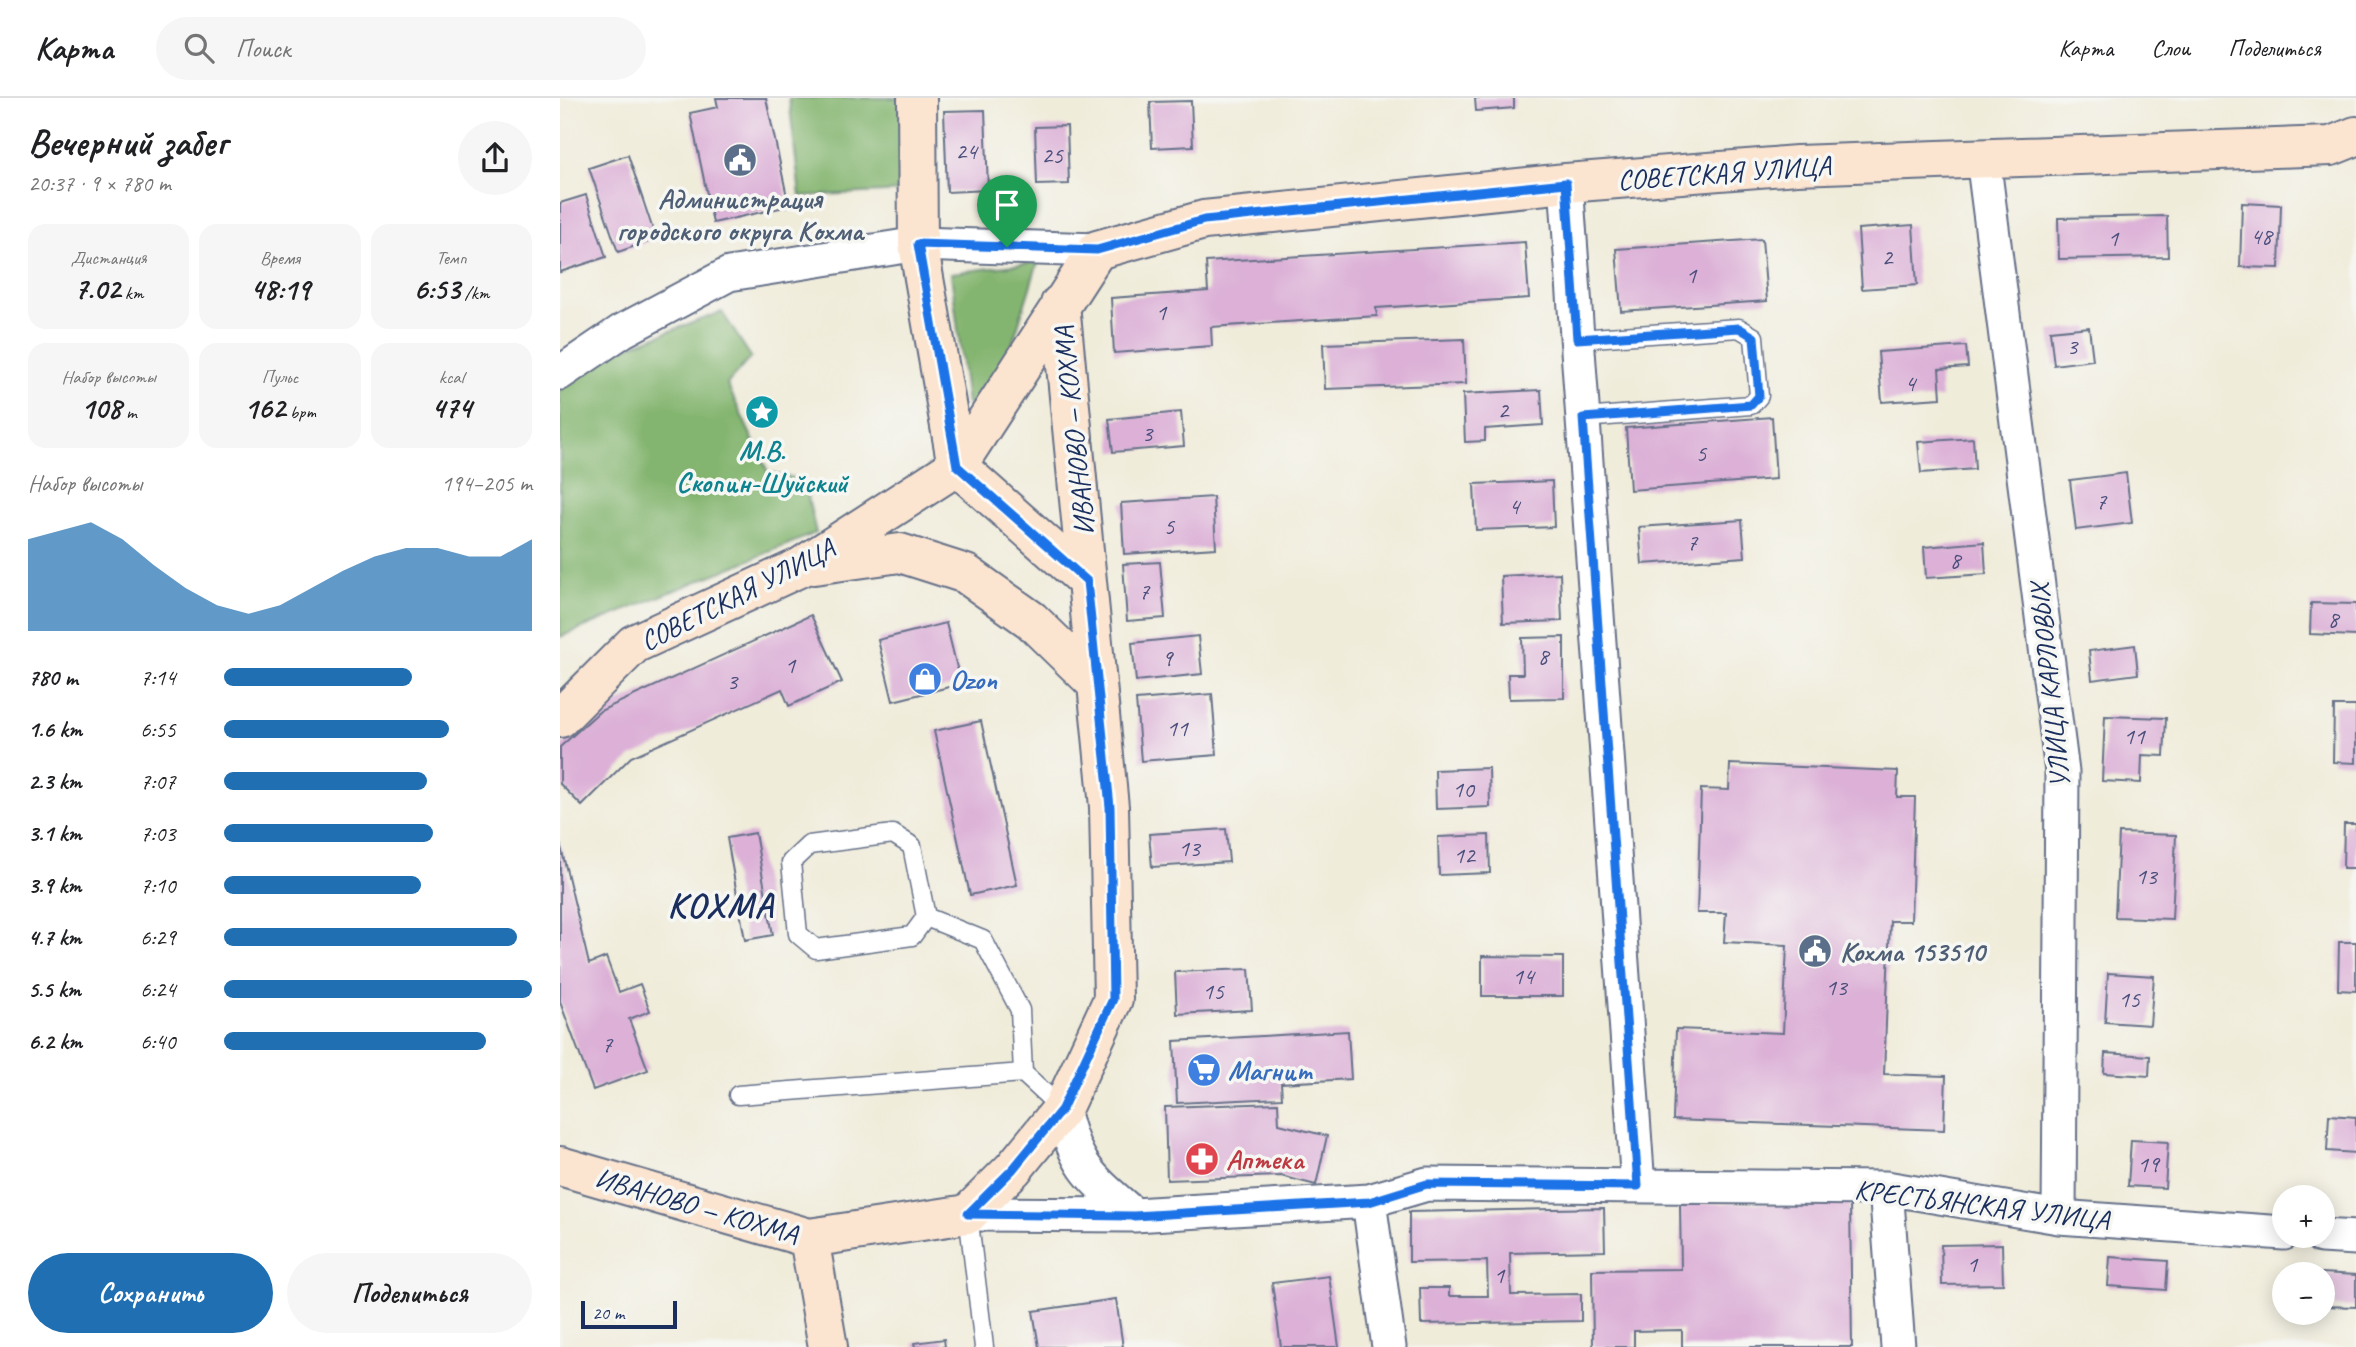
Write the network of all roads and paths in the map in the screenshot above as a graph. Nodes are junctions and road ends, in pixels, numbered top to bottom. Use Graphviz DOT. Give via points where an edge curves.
graph roads {
  1 [pos="917,98"];
  2 [pos="2356,136"];
  3 [pos="1983,158"];
  4 [pos="1566,183"];
  5 [pos="918,244"];
  6 [pos="1097,250"];
  7 [pos="1060,304"];
  8 [pos="1577,339"];
  9 [pos="560,373"];
  10 [pos="1583,418"];
  11 [pos="957,466"];
  12 [pos="801,567"];
  13 [pos="1087,581"];
  14 [pos="1097,684"];
  15 [pos="560,718"];
  16 [pos="926,917"];
  17 [pos="1023,1073"];
  18 [pos="738,1096"];
  19 [pos="1062,1109"];
  20 [pos="561,1166"];
  21 [pos="1638,1186"];
  22 [pos="1886,1188"];
  23 [pos="1369,1202"];
  24 [pos="968,1214"];
  25 [pos="1134,1216"];
  26 [pos="2059,1217"];
  27 [pos="2272,1232"];
  28 [pos="2335,1237"];
  29 [pos="809,1238"];
  30 [pos="2356,1238"];
  31 [pos="828,1347"];
  32 [pos="984,1347"];
  33 [pos="1389,1347"];
  34 [pos="1898,1347"];
  1 -- 5 [label="main road"];
  2 -- 3 [label="main road, СОВЕТСКАЯ УЛИЦА" via="2331,146"];
  3 -- 4 [label="main road, СОВЕТСКАЯ УЛИЦА" via="1797,165"];
  3 -- 26 [label="street, УЛИЦА КАРЛОВЫХ" via="2062,772"];
  4 -- 6 [label="main road, СОВЕТСКАЯ УЛИЦА" via="1204,220"];
  4 -- 8 [label="street"];
  5 -- 6 [label="street, СОВЕТСКАЯ УЛИЦА"];
  5 -- 9 [label="street, СОВЕТСКАЯ УЛИЦА" via="730,274 622,331"];
  5 -- 11 [label="main road"];
  6 -- 7 [label="main road, СОВЕТСКАЯ УЛИЦА"];
  7 -- 11 [label="main road, СОВЕТСКАЯ УЛИЦА"];
  7 -- 13 [label="main road, ИВАНОВО — КОХМА"];
  8 -- 10 [label="street"];
  8 -- 10 [label="lane" via="1739,328 1754,337 1759,396 1751,405"];
  10 -- 21 [label="street"];
  11 -- 12 [label="main road, СОВЕТСКАЯ УЛИЦА"];
  11 -- 13 [label="main road"];
  12 -- 14 [label="main road" via="900,553 965,575 1031,620"];
  12 -- 15 [label="main road, СОВЕТСКАЯ УЛИЦА" via="634,644"];
  13 -- 14 [label="main road, ИВАНОВО — КОХМА"];
  14 -- 19 [label="main road, ИВАНОВО — КОХМА" via="1110,807 1113,999"];
  16 -- 16 [label="lane" via="912,846 893,835 809,845 791,862 798,934 816,949 912,936"];
  16 -- 17 [label="lane" via="983,940 1020,1010"];
  17 -- 18 [label="lane"];
  17 -- 19 [label="lane"];
  19 -- 24 [label="main road, ИВАНОВО — КОХМА" via="1013,1169"];
  19 -- 25 [label="street" via="1070,1146 1089,1176"];
  20 -- 29 [label="main road, ИВАНОВО — КОХМА"];
  21 -- 22 [label="street, КРЕСТЬЯНСКАЯ УЛИЦА"];
  21 -- 23 [label="street, КРЕСТЬЯНСКАЯ УЛИЦА" via="1427,1184"];
  22 -- 26 [label="street, КРЕСТЬЯНСКАЯ УЛИЦА"];
  22 -- 34 [label="street"];
  23 -- 25 [label="street, КРЕСТЬЯНСКАЯ УЛИЦА"];
  23 -- 33 [label="street"];
  24 -- 25 [label="street, КРЕСТЬЯНСКАЯ УЛИЦА"];
  24 -- 29 [label="main road, ИВАНОВО — КОХМА"];
  24 -- 32 [label="lane"];
  26 -- 27 [label="street, КРЕСТЬЯНСКАЯ УЛИЦА"];
  28 -- 30 [label="street"];
  29 -- 31 [label="main road"];
}
